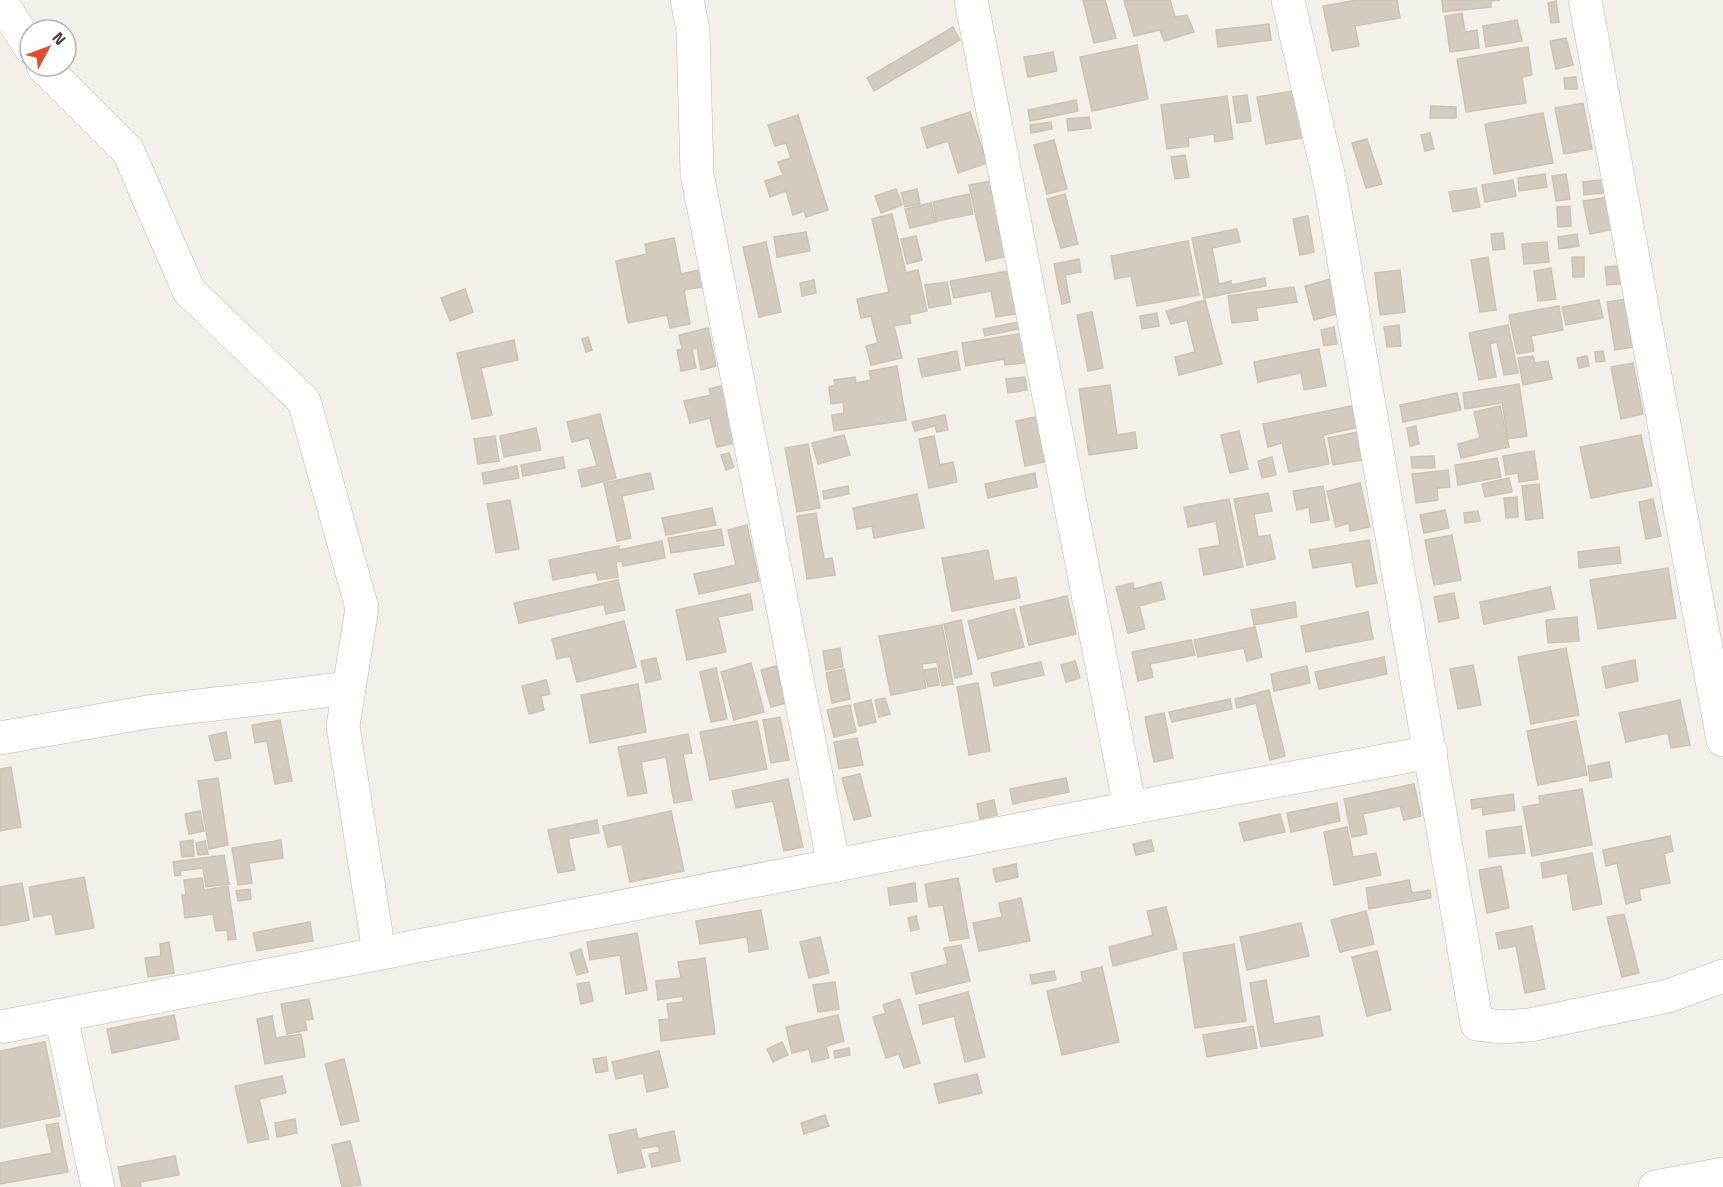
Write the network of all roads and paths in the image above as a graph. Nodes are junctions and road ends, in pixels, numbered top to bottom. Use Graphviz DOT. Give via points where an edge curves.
graph roads {
  1 [pos="0,0"];
  2 [pos="687,0"];
  3 [pos="971,0"];
  4 [pos="1288,0"];
  5 [pos="1585,0"];
  6 [pos="18,28"];
  7 [pos="55,78"];
  8 [pos="349,688"];
  9 [pos="0,738"];
  10 [pos="1723,740"];
  11 [pos="1431,752"];
  12 [pos="1130,808"];
  13 [pos="834,866"];
  14 [pos="379,952"];
  15 [pos="1723,976"];
  16 [pos="61,1016"];
  17 [pos="0,1027"];
  18 [pos="1723,1174"];
  19 [pos="98,1187"];
  20 [pos="1655,1187"];
  1 -- 6 [label="street"];
  2 -- 13 [label="street" via="693,30 697,174"];
  3 -- 12 [label="street"];
  4 -- 11 [label="street" via="1331,187"];
  5 -- 10 [label="street"];
  7 -- 8 [label="street" via="128,151 189,291 304,401 362,608"];
  8 -- 9 [label="street" via="148,712"];
  8 -- 14 [label="street" via="343,726"];
  11 -- 12 [label="street"];
  11 -- 15 [label="street" via="1477,1024 1502,1028 1530,1025 1668,996"];
  12 -- 13 [label="street"];
  13 -- 14 [label="street"];
  14 -- 16 [label="street"];
  16 -- 17 [label="street"];
  16 -- 19 [label="street"];
  18 -- 20 [label="street"];
}
